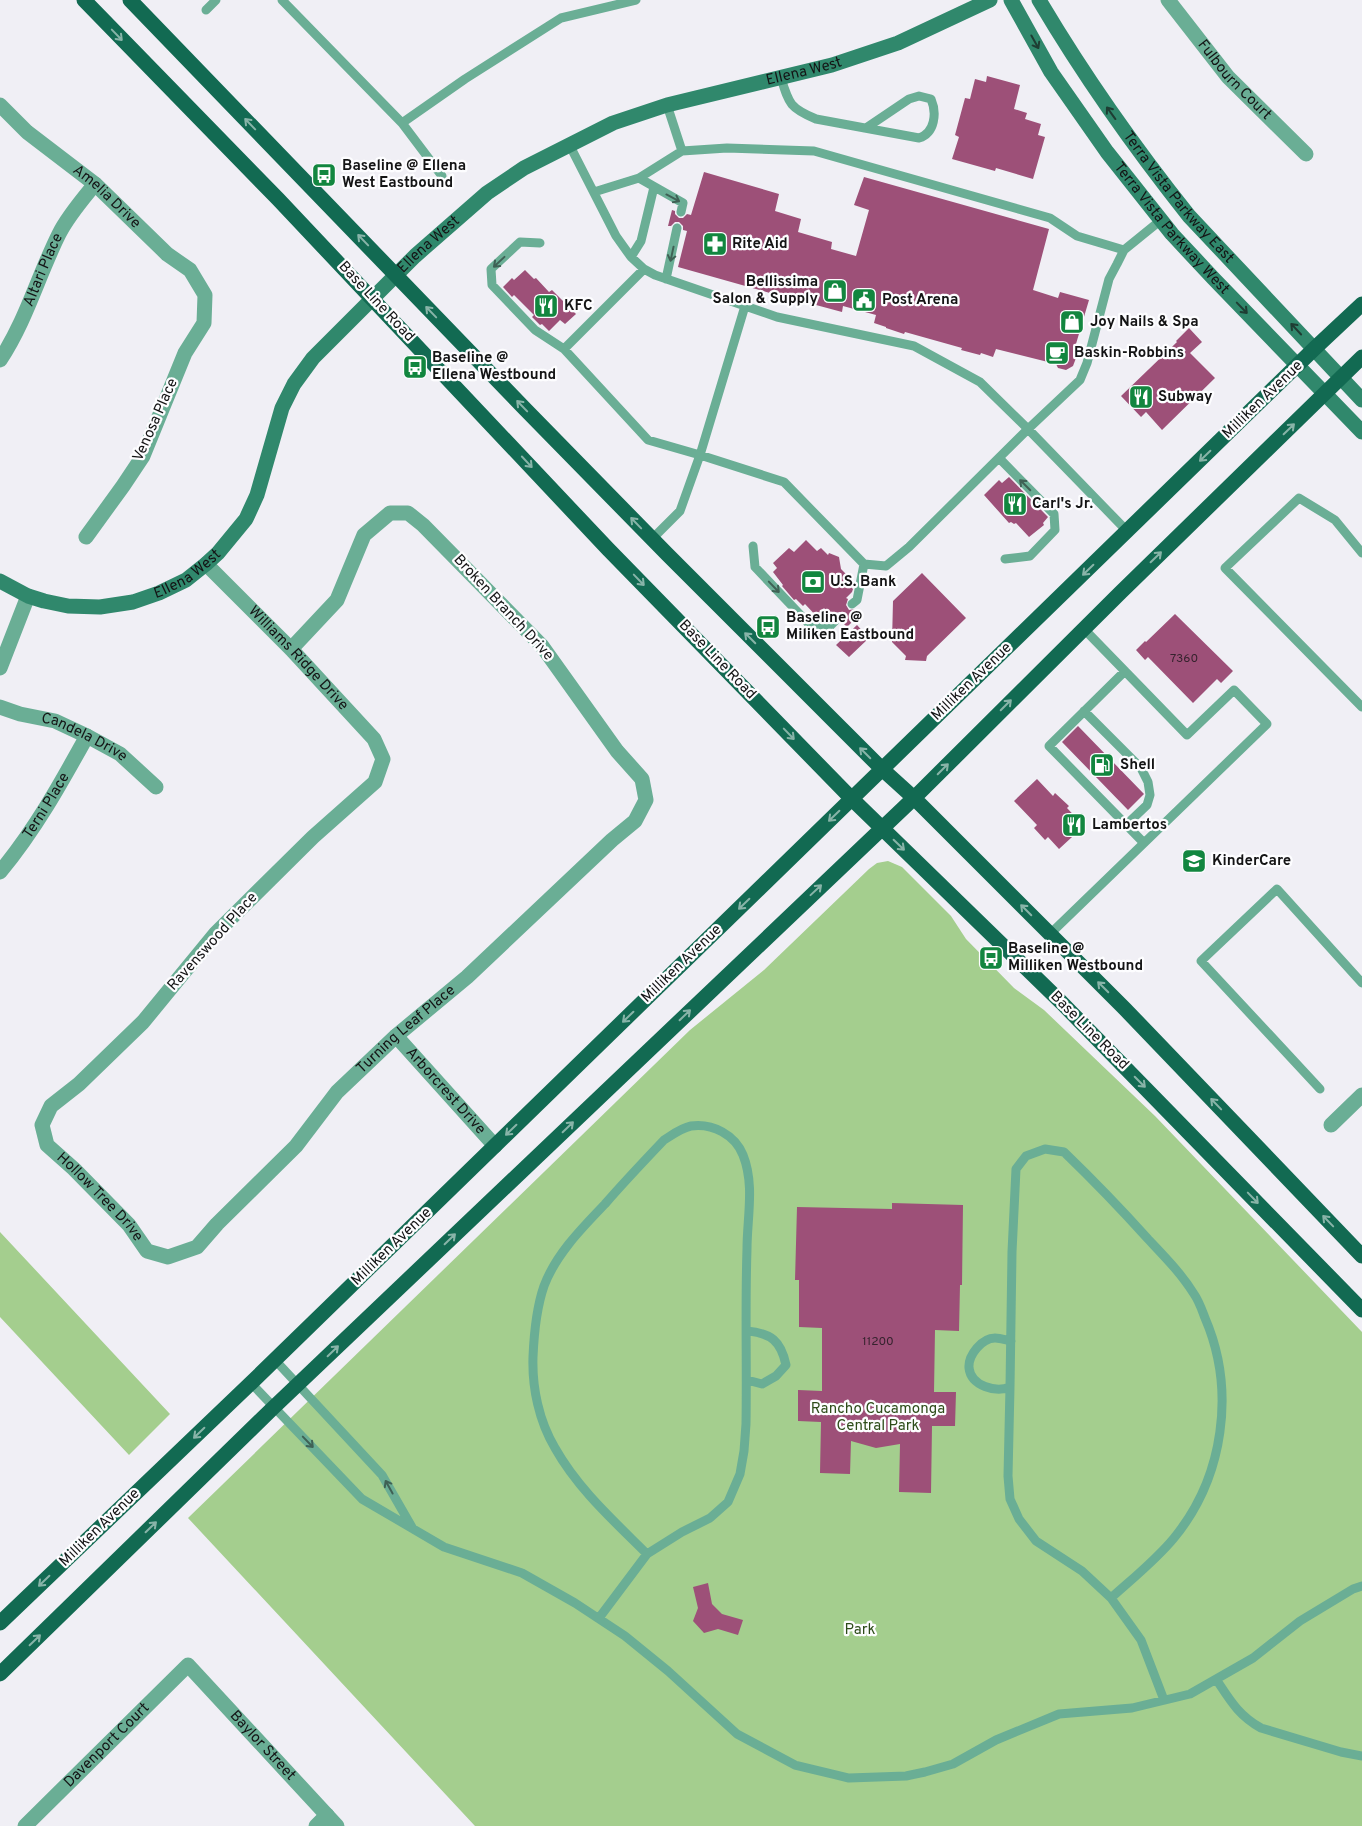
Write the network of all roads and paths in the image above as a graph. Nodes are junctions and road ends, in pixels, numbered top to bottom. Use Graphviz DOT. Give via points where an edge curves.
graph roads {
  1 [pos="84,0"];
  2 [pos="130,0"];
  3 [pos="216,0"];
  4 [pos="282,0"];
  5 [pos="636,0"];
  6 [pos="990,0"];
  7 [pos="1011,0"];
  8 [pos="1039,0"];
  9 [pos="1168,0"];
  10 [pos="206,10"];
  11 [pos="781,78"];
  12 [pos="0,105"];
  13 [pos="667,105"];
  14 [pos="402,123"];
  15 [pos="866,128"];
  16 [pos="570,144"];
  17 [pos="682,151"];
  18 [pos="1306,154"];
  19 [pos="442,176"];
  20 [pos="639,178"];
  21 [pos="95,184"];
  22 [pos="654,187"];
  23 [pos="594,192"];
  24 [pos="681,212"];
  25 [pos="1161,220"];
  26 [pos="677,228"];
  27 [pos="540,243"];
  28 [pos="1124,250"];
  29 [pos="631,257"];
  30 [pos="644,269"];
  31 [pos="397,275"];
  32 [pos="666,279"];
  33 [pos="205,295"];
  34 [pos="374,299"];
  35 [pos="1362,304"];
  36 [pos="746,306"];
  37 [pos="1314,348"];
  38 [pos="564,349"];
  39 [pos="1362,358"];
  40 [pos="0,360"];
  41 [pos="1298,366"];
  42 [pos="1341,378"];
  43 [pos="1324,394"];
  44 [pos="1362,400"];
  45 [pos="1028,429"];
  46 [pos="1362,432"];
  47 [pos="700,455"];
  48 [pos="998,458"];
  49 [pos="1128,532"];
  50 [pos="86,537"];
  51 [pos="652,539"];
  52 [pos="753,546"];
  53 [pos="1362,553"];
  54 [pos="1005,560"];
  55 [pos="206,564"];
  56 [pos="864,564"];
  57 [pos="0,581"];
  58 [pos="28,596"];
  59 [pos="852,604"];
  60 [pos="838,618"];
  61 [pos="1084,629"];
  62 [pos="290,648"];
  63 [pos="0,668"];
  64 [pos="1125,672"];
  65 [pos="0,706"];
  66 [pos="1362,707"];
  67 [pos="1084,711"];
  68 [pos="87,736"];
  69 [pos="383,759"];
  70 [pos="882,769"];
  71 [pos="156,787"];
  72 [pos="914,798"];
  73 [pos="852,799"];
  74 [pos="646,800"];
  75 [pos="1126,825"];
  76 [pos="881,828"];
  77 [pos="1144,843"];
  78 [pos="0,872"];
  79 [pos="1050,934"];
  80 [pos="1362,983"];
  81 [pos="396,1036"];
  82 [pos="1320,1089"];
  83 [pos="1362,1095"];
  84 [pos="42,1125"];
  85 [pos="1331,1126"];
  86 [pos="495,1146"];
  87 [pos="1362,1256"];
  88 [pos="168,1257"];
  89 [pos="1362,1310"];
  90 [pos="747,1331"];
  91 [pos="1011,1341"];
  92 [pos="275,1360"];
  93 [pos="747,1380"];
  94 [pos="251,1383"];
  95 [pos="297,1385"];
  96 [pos="1010,1387"];
  97 [pos="274,1407"];
  98 [pos="413,1530"];
  99 [pos="646,1554"];
  100 [pos="1362,1586"];
  101 [pos="1111,1598"];
  102 [pos="599,1618"];
  103 [pos="0,1623"];
  104 [pos="188,1666"];
  105 [pos="0,1674"];
  106 [pos="1216,1679"];
  107 [pos="1164,1700"];
  108 [pos="1362,1756"];
  109 [pos="332,1820"];
  110 [pos="26,1826"];
  111 [pos="316,1826"];
  1 -- 34 [label="main road, Base Line Road, one-way"];
  31 -- 2 [label="main road, one-way"];
  3 -- 10 [label="lane"];
  4 -- 14 [label="lane"];
  5 -- 14 [label="lane" via="561,18"];
  6 -- 11 [label="street, Ellena West" via="898,43"];
  7 -- 25 [label="street, Terra Vista Parkway West, one-way" via="1051,72 1107,152"];
  37 -- 8 [label="street, Terra Vista Parkway East, one-way" via="1164,184 1101,99"];
  9 -- 18 [label="street, Fulbourn Court" via="1228,77"];
  11 -- 13 [label="street, Ellena West"];
  11 -- 15 [label="lane" via="788,99 800,113"];
  12 -- 21 [label="street, Amelia Drive" via="27,132"];
  13 -- 16 [label="street, Ellena West" via="613,123"];
  13 -- 17 [label="lane"];
  14 -- 19 [label="lane"];
  15 -- 15 [label="lane" via="919,138 930,130 935,108 931,99 919,96 909,99"];
  16 -- 23 [label="lane"];
  16 -- 31 [label="street, Ellena West" via="524,168 487,193"];
  17 -- 20 [label="lane"];
  17 -- 28 [label="lane" via="727,148 814,152 1050,218 1077,236"];
  20 -- 22 [label="lane"];
  20 -- 23 [label="lane"];
  21 -- 33 [label="street, Amelia Drive" via="167,254 190,270"];
  21 -- 40 [label="street, Altari Place" via="60,233 14,340"];
  22 -- 24 [label="lane, one-way" via="683,203"];
  22 -- 29 [label="lane" via="642,241"];
  23 -- 29 [label="lane" via="616,236"];
  25 -- 28 [label="lane"];
  25 -- 41 [label="street, Terra Vista Parkway West, one-way"];
  26 -- 32 [label="lane, one-way"];
  27 -- 38 [label="lane, one-way" via="520,242 491,269 492,285 535,330"];
  28 -- 45 [label="lane" via="1109,279 1080,380"];
  29 -- 30 [label="lane"];
  30 -- 32 [label="lane"];
  30 -- 38 [label="lane"];
  31 -- 34 [label="street, Ellena West"];
  51 -- 31 [label="main road, one-way"];
  32 -- 36 [label="lane"];
  33 -- 50 [label="street, Venosa Place" via="204,324 185,353 143,456"];
  34 -- 55 [label="street, Ellena West" via="313,358 294,384 279,416 257,495 246,519"];
  34 -- 73 [label="main road, Base Line Road, one-way" via="608,549"];
  35 -- 37 [label="main road, Milliken Avenue"];
  36 -- 45 [label="lane" via="776,317 914,346 980,382"];
  36 -- 47 [label="lane"];
  37 -- 41 [label="main road, Milliken Avenue"];
  37 -- 42 [label="street, Terra Vista Parkway East"];
  38 -- 47 [label="lane" via="648,440"];
  39 -- 42 [label="main road"];
  41 -- 43 [label="street, Terra Vista Parkway West"];
  41 -- 49 [label="main road, Milliken Avenue, one-way"];
  42 -- 43 [label="main road"];
  42 -- 44 [label="street"];
  43 -- 46 [label="street, Terra Vista Parkway West"];
  61 -- 43 [label="main road, one-way"];
  45 -- 48 [label="lane"];
  45 -- 49 [label="lane"];
  47 -- 51 [label="lane" via="680,511"];
  47 -- 56 [label="lane" via="784,482"];
  54 -- 48 [label="lane, one-way" via="1030,556 1055,530 1054,514"];
  48 -- 56 [label="lane" via="886,566"];
  49 -- 70 [label="main road, Milliken Avenue, one-way"];
  70 -- 51 [label="main road, one-way"];
  52 -- 60 [label="lane, one-way" via="754,567 810,624 830,626"];
  53 -- 66 [label="lane" via="1335,520 1300,498 1225,568"];
  55 -- 58 [label="street, Ellena West" via="186,580 133,602 100,607 68,606"];
  55 -- 62 [label="street, Williams Ridge Drive"];
  56 -- 59 [label="lane" via="856,600"];
  57 -- 58 [label="street, Ellena West"];
  58 -- 63 [label="street"];
  61 -- 64 [label="lane"];
  72 -- 61 [label="main road, one-way"];
  62 -- 69 [label="street, Williams Ridge Drive" via="374,739"];
  62 -- 74 [label="street, Broken Branch Drive" via="337,600 364,535 390,513 408,513 542,646 617,751 642,779"];
  64 -- 67 [label="lane"];
  64 -- 77 [label="lane" via="1187,735 1234,690 1267,724"];
  65 -- 68 [label="street, Candela Drive" via="55,721"];
  67 -- 75 [label="lane" via="1141,768 1148,782 1150,795 1147,804"];
  67 -- 75 [label="lane" via="1049,746"];
  68 -- 71 [label="street, Candela Drive" via="120,754"];
  68 -- 78 [label="street, Terni Place" via="45,812"];
  69 -- 84 [label="street, Ravenswood Place" via="375,782 313,837 216,934 143,1022 79,1084 51,1106"];
  70 -- 72 [label="main road"];
  70 -- 73 [label="main road, Milliken Avenue"];
  72 -- 76 [label="main road"];
  79 -- 72 [label="main road, one-way"];
  73 -- 76 [label="main road, Base Line Road"];
  73 -- 86 [label="main road, Milliken Avenue, one-way"];
  74 -- 81 [label="street, Turning Leaf Place" via="635,821 467,977"];
  75 -- 77 [label="lane"];
  76 -- 89 [label="main road, Base Line Road, one-way" via="1061,1002"];
  95 -- 76 [label="main road, one-way"];
  77 -- 79 [label="lane"];
  87 -- 79 [label="main road, one-way"];
  80 -- 82 [label="lane" via="1277,890 1201,961"];
  81 -- 86 [label="street, Arborcrest Drive"];
  81 -- 88 [label="street, Turning Leaf Place" via="338,1092 296,1146 197,1247"];
  83 -- 85 [label="street"];
  84 -- 88 [label="street, Hollow Tree Drive" via="47,1145 129,1225 147,1251"];
  86 -- 92 [label="main road, Milliken Avenue"];
  90 -- 93 [label="lane"];
  90 -- 93 [label="lane" via="762,1332 772,1338 783,1351 786,1365 762,1384"];
  90 -- 99 [label="lane" via="750,1181 747,1167 743,1153 722,1130 691,1126 664,1140 580,1230 558,1259 536,1315 533,1340 536,1402 554,1447 571,1473"];
  91 -- 96 [label="lane"];
  91 -- 96 [label="lane" via="994,1337 980,1344 972,1355 969,1368 974,1379 984,1387 1001,1391"];
  91 -- 101 [label="lane" via="1016,1169 1026,1156 1045,1149 1064,1152 1175,1268 1195,1295 1219,1359 1222,1427 1208,1481 1174,1538"];
  92 -- 94 [label="main road, Milliken Avenue"];
  92 -- 95 [label="lane"];
  93 -- 99 [label="lane" via="744,1451 740,1474 728,1502 710,1518"];
  94 -- 97 [label="lane"];
  94 -- 103 [label="main road, Milliken Avenue, one-way"];
  95 -- 97 [label="main road"];
  98 -- 95 [label="lane, one-way" via="382,1475"];
  96 -- 101 [label="lane" via="1008,1476 1010,1499 1019,1519 1036,1541 1082,1571"];
  97 -- 98 [label="lane, one-way" via="362,1499"];
  105 -- 97 [label="main road, one-way"];
  98 -- 102 [label="lane" via="444,1547 522,1573"];
  99 -- 102 [label="lane"];
  100 -- 106 [label="lane" via="1300,1621 1252,1658"];
  101 -- 107 [label="lane" via="1141,1640"];
  102 -- 107 [label="lane" via="668,1671 738,1734 795,1765 849,1778 925,1772 953,1764 996,1740 1059,1714 1132,1708"];
  104 -- 109 [label="street, Baylor Street"];
  104 -- 110 [label="street, Davenport Court"];
  106 -- 107 [label="lane" via="1190,1694"];
  106 -- 108 [label="lane" via="1235,1708 1261,1728"];
  109 -- 111 [label="street"];
}
